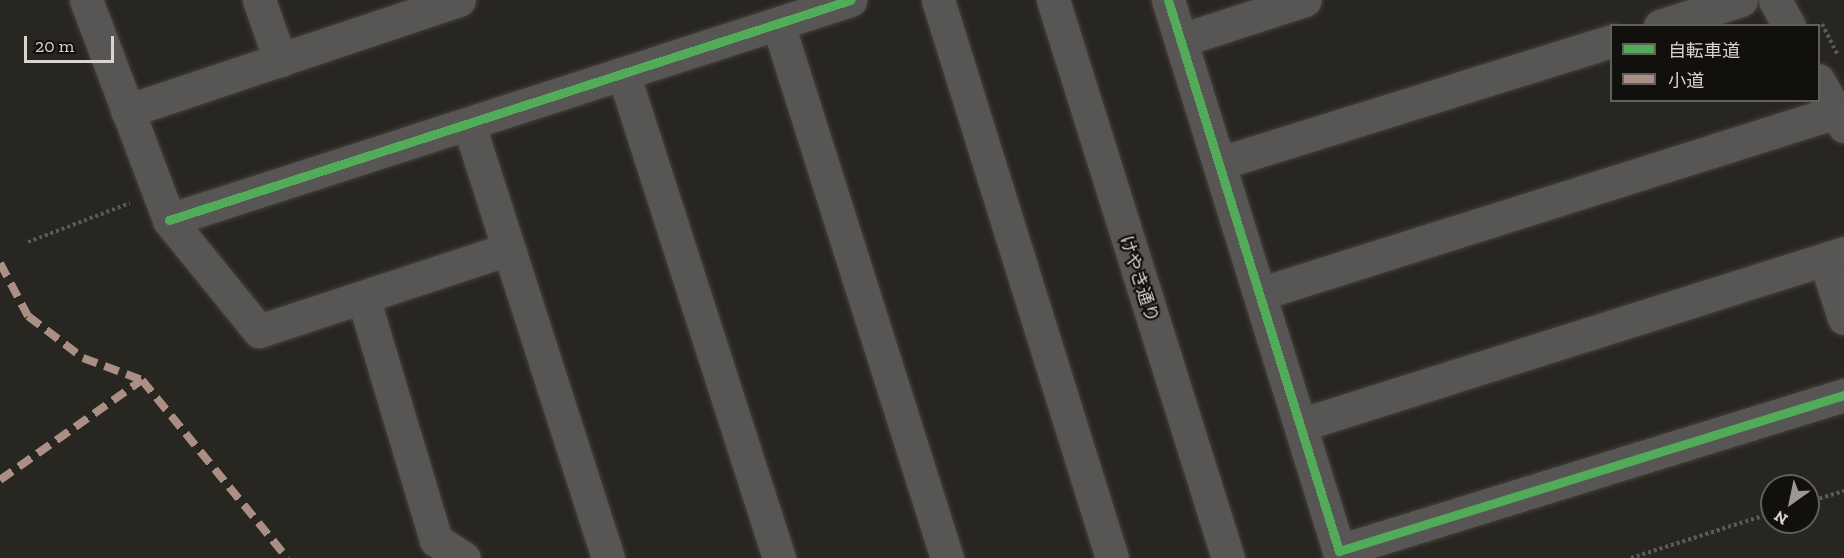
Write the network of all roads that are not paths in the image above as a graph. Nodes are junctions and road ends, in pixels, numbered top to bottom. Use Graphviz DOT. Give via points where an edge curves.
graph roads {
  1 [pos="86,0"];
  2 [pos="259,0"];
  3 [pos="459,0"];
  4 [pos="850,0"];
  5 [pos="938,0"];
  6 [pos="1053,0"];
  7 [pos="1168,0"];
  8 [pos="1305,0"];
  9 [pos="1741,0"];
  10 [pos="1775,0"];
  11 [pos="426,5"];
  12 [pos="1803,20"];
  13 [pos="778,24"];
  14 [pos="1666,24"];
  15 [pos="1180,40"];
  16 [pos="1610,40"];
  17 [pos="280,60"];
  18 [pos="624,76"];
  19 [pos="1820,84"];
  20 [pos="127,111"];
  21 [pos="1840,119"];
  22 [pos="469,125"];
  23 [pos="1220,163"];
  24 [pos="169,219"];
  25 [pos="509,249"];
  26 [pos="1834,256"];
  27 [pos="1262,293"];
  28 [pos="363,297"];
  29 [pos="1844,318"];
  30 [pos="1844,395"];
  31 [pos="1303,424"];
  32 [pos="464,558"];
  33 [pos="608,558"];
  34 [pos="779,558"];
  35 [pos="947,558"];
  36 [pos="1112,558"];
  37 [pos="1228,558"];
  1 -- 20 [label="street"];
  2 -- 17 [label="street"];
  3 -- 11 [label="street"];
  4 -- 13 [label="street"];
  5 -- 36 [label="street"];
  6 -- 37 [label="street, けやき通り"];
  7 -- 15 [label="street"];
  8 -- 15 [label="street"];
  9 -- 14 [label="street"];
  10 -- 12 [label="street"];
  11 -- 17 [label="street"];
  13 -- 18 [label="street"];
  13 -- 35 [label="street"];
  15 -- 23 [label="street"];
  16 -- 23 [label="street"];
  17 -- 20 [label="street"];
  18 -- 22 [label="street"];
  18 -- 34 [label="street"];
  19 -- 21 [label="street"];
  20 -- 24 [label="street"];
  21 -- 27 [label="street"];
  22 -- 24 [label="street"];
  22 -- 25 [label="street"];
  23 -- 27 [label="street"];
  24 -- 28 [label="street" via="259,331"];
  25 -- 28 [label="street"];
  25 -- 33 [label="street"];
  26 -- 29 [label="street"];
  26 -- 31 [label="street"];
  27 -- 31 [label="street"];
  28 -- 32 [label="street" via="436,540"];
  30 -- 31 [label="street" via="1339,550"];
}
